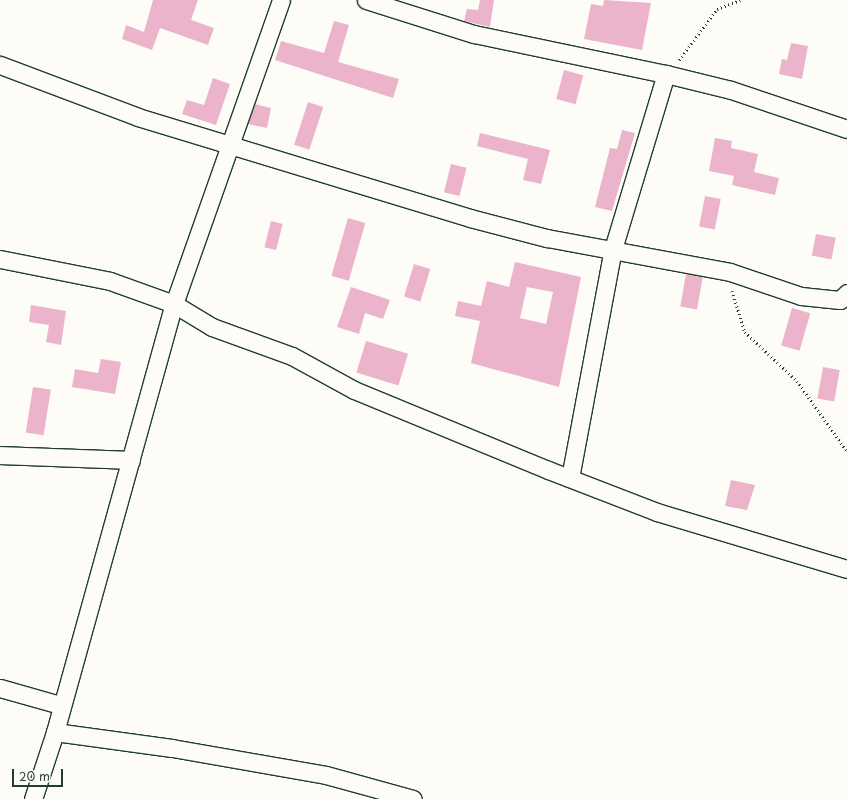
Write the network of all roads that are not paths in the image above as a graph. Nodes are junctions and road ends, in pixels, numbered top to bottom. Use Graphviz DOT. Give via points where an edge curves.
graph roads {
  1 [pos="281,0"];
  2 [pos="366,0"];
  3 [pos="0,65"];
  4 [pos="666,74"];
  5 [pos="847,129"];
  6 [pos="232,145"];
  7 [pos="613,249"];
  8 [pos="0,259"];
  9 [pos="847,293"];
  10 [pos="174,304"];
  11 [pos="0,455"];
  12 [pos="131,460"];
  13 [pos="570,478"];
  14 [pos="847,569"];
  15 [pos="0,688"];
  16 [pos="60,705"];
  17 [pos="55,732"];
  18 [pos="33,799"];
  19 [pos="414,799"];
  1 -- 6 [label="street"];
  2 -- 4 [label="street" via="474,34"];
  3 -- 6 [label="street" via="138,117"];
  4 -- 5 [label="street" via="731,90"];
  4 -- 7 [label="street"];
  6 -- 7 [label="street" via="470,218 548,238"];
  6 -- 10 [label="street"];
  7 -- 9 [label="street" via="730,272 801,296 840,300"];
  7 -- 13 [label="street"];
  8 -- 10 [label="street" via="110,281"];
  10 -- 12 [label="street"];
  10 -- 13 [label="street" via="212,328 292,356 354,390"];
  11 -- 12 [label="street"];
  12 -- 16 [label="street"];
  13 -- 14 [label="street" via="658,512"];
  15 -- 16 [label="street"];
  16 -- 17 [label="street"];
  17 -- 18 [label="street"];
  17 -- 19 [label="street" via="172,748 326,775"];
}
